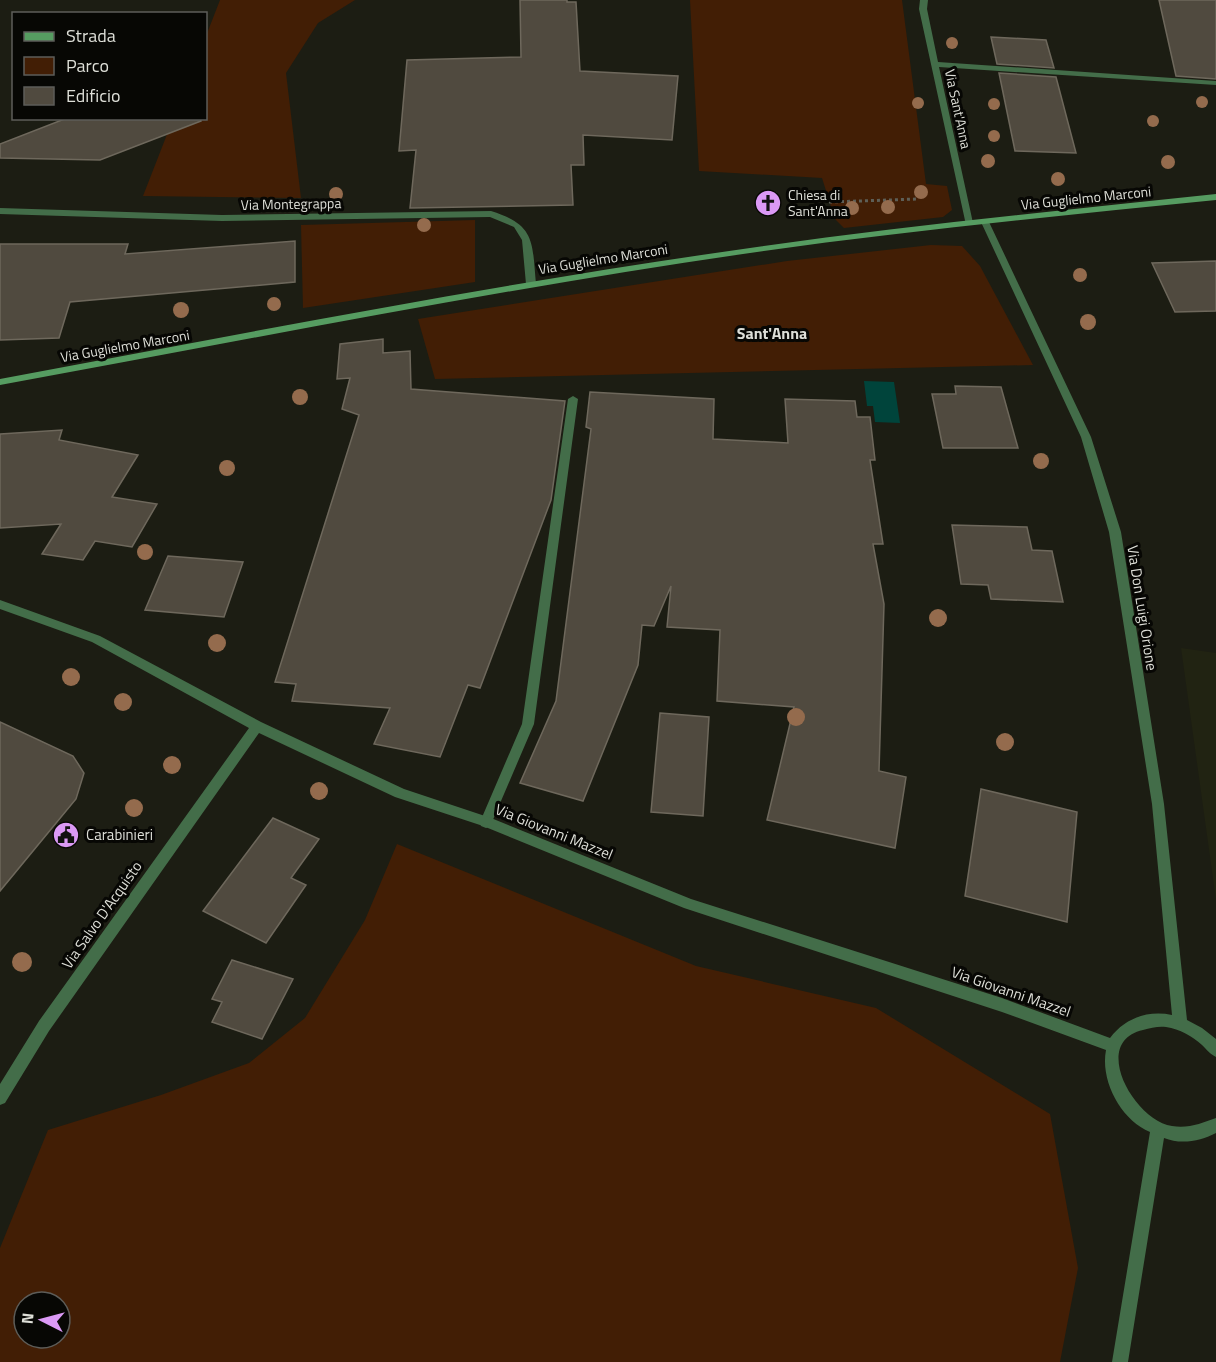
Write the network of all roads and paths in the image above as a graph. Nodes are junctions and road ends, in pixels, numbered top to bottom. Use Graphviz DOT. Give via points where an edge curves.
graph roads {
  1 [pos="924,0"];
  2 [pos="934,64"];
  3 [pos="1216,83"];
  4 [pos="963,197"];
  5 [pos="1216,197"];
  6 [pos="829,202"];
  7 [pos="0,211"];
  8 [pos="985,222"];
  9 [pos="969,223"];
  10 [pos="531,284"];
  11 [pos="0,382"];
  12 [pos="573,399"];
  13 [pos="0,604"];
  14 [pos="257,726"];
  15 [pos="486,822"];
  16 [pos="1180,1024"];
  17 [pos="1114,1046"];
  18 [pos="1216,1050"];
  19 [pos="0,1098"];
  20 [pos="1216,1125"];
  21 [pos="1158,1129"];
  22 [pos="1120,1362"];
  1 -- 2 [label="street, Via Sant'Anna"];
  2 -- 3 [label="street"];
  2 -- 4 [label="street, Via Sant'Anna"];
  4 -- 6 [label="path"];
  4 -- 9 [label="street, Via Sant'Anna"];
  5 -- 8 [label="street, Via Guglielmo Marconi"];
  7 -- 10 [label="street, Via Montegrappa" via="222,218 490,214 517,225 527,240"];
  8 -- 9 [label="street, Via Guglielmo Marconi"];
  8 -- 16 [label="street, Via Don Luigi Orione" via="1086,437 1115,532 1158,804"];
  9 -- 10 [label="street, Via Guglielmo Marconi" via="745,251"];
  10 -- 11 [label="street, Via Guglielmo Marconi"];
  12 -- 15 [label="street" via="528,724"];
  13 -- 14 [label="street, Via Giovanni Mazzel" via="96,639"];
  14 -- 15 [label="street, Via Giovanni Mazzel" via="400,793"];
  14 -- 19 [label="street, Via Salvo D'Acquisto" via="51,1016"];
  15 -- 17 [label="street, Via Giovanni Mazzel" via="689,904 1002,1005"];
  16 -- 17 [label="street" via="1147,1020 1127,1030"];
  16 -- 18 [label="street"];
  17 -- 21 [label="street" via="1110,1064 1123,1101"];
  20 -- 21 [label="street" via="1199,1133"];
  21 -- 22 [label="street"];
}
